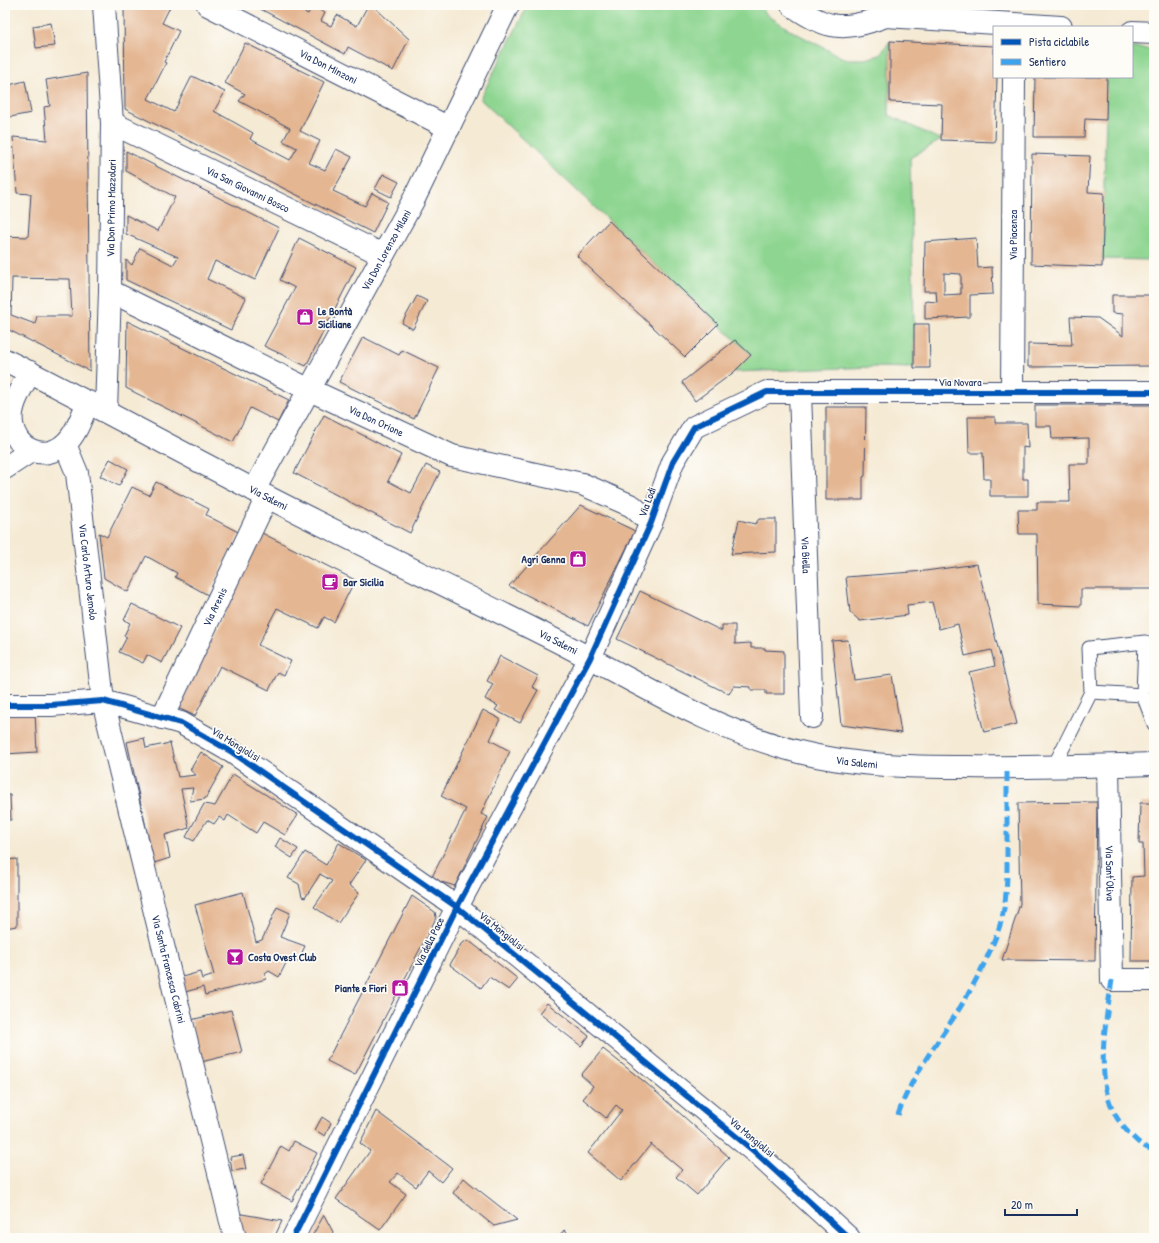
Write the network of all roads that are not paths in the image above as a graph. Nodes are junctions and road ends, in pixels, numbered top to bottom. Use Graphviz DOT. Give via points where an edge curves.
graph roads {
  1 [pos="104,5"];
  2 [pos="208,5"];
  3 [pos="508,5"];
  4 [pos="792,5"];
  5 [pos="1015,26"];
  6 [pos="1133,32"];
  7 [pos="1154,33"];
  8 [pos="1014,78"];
  9 [pos="112,124"];
  10 [pos="449,128"];
  11 [pos="384,255"];
  12 [pos="110,291"];
  13 [pos="5,360"];
  14 [pos="30,372"];
  15 [pos="310,390"];
  16 [pos="766,392"];
  17 [pos="1012,392"];
  18 [pos="1154,392"];
  19 [pos="800,393"];
  20 [pos="97,406"];
  21 [pos="65,444"];
  22 [pos="31,451"];
  23 [pos="5,468"];
  24 [pos="260,494"];
  25 [pos="651,523"];
  26 [pos="590,658"];
  27 [pos="1091,692"];
  28 [pos="1143,695"];
  29 [pos="103,701"];
  30 [pos="5,704"];
  31 [pos="162,718"];
  32 [pos="812,718"];
  33 [pos="1154,724"];
  34 [pos="1154,764"];
  35 [pos="1108,766"];
  36 [pos="1052,768"];
  37 [pos="457,907"];
  38 [pos="1154,980"];
  39 [pos="235,1238"];
  40 [pos="293,1238"];
  41 [pos="849,1238"];
  1 -- 9 [label="street, Via Don Primo Mazzolari"];
  2 -- 10 [label="street, Via Don Minzoni"];
  3 -- 10 [label="street, Via Don Lorenzo Milani"];
  4 -- 5 [label="street" via="811,19 838,28 862,25 886,16"];
  6 -- 7 [label="street"];
  8 -- 17 [label="street, Via Piacenza"];
  9 -- 11 [label="street, Via San Giovanni Bosco"];
  9 -- 12 [label="street, Via Don Primo Mazzolari"];
  10 -- 11 [label="street, Via Don Lorenzo Milani"];
  11 -- 15 [label="street, Via Don Lorenzo Milani"];
  12 -- 15 [label="street, Via Don Orione"];
  12 -- 20 [label="street, Via Don Primo Mazzolari"];
  13 -- 14 [label="street, Via Salemi"];
  14 -- 20 [label="street, Via Salemi"];
  14 -- 22 [label="street" via="14,404 12,423 18,440"];
  15 -- 24 [label="street, Via Don Lorenzo Milani"];
  15 -- 25 [label="street, Via Don Orione" via="452,456 582,484 632,506"];
  16 -- 19 [label="street, Via Novara"];
  16 -- 25 [label="street, Via Lodi" via="694,427 673,462"];
  17 -- 18 [label="street, Via Novara"];
  17 -- 19 [label="street, Via Novara"];
  19 -- 32 [label="street, Via Biella"];
  20 -- 21 [label="street"];
  20 -- 24 [label="street, Via Salemi"];
  21 -- 22 [label="street" via="48,454"];
  21 -- 29 [label="street, Via Carlo Arturo Jemolo" via="77,473"];
  22 -- 23 [label="street"];
  24 -- 26 [label="street, Via Salemi"];
  24 -- 31 [label="street, Via Arenis"];
  25 -- 26 [label="street, Via Lodi"];
  26 -- 36 [label="street, Via Salemi" via="680,705 733,729 798,752 854,764"];
  26 -- 37 [label="street, Via della Pace"];
  27 -- 28 [label="lane"];
  27 -- 28 [label="lane" via="1088,648 1145,642"];
  27 -- 36 [label="lane"];
  28 -- 33 [label="lane"];
  29 -- 30 [label="street" via="51,705"];
  29 -- 31 [label="street, Via Mongiolisi"];
  29 -- 39 [label="street, Via Santa Francesca Cabrini"];
  31 -- 37 [label="street, Via Mongiolisi" via="181,723 232,752"];
  34 -- 35 [label="street, Via Salemi"];
  35 -- 36 [label="street, Via Salemi"];
  35 -- 38 [label="street, Via Sant'Oliva" via="1112,980"];
  37 -- 40 [label="street, Via della Pace"];
  37 -- 41 [label="street, Via Mongiolisi" via="755,1152"];
}
